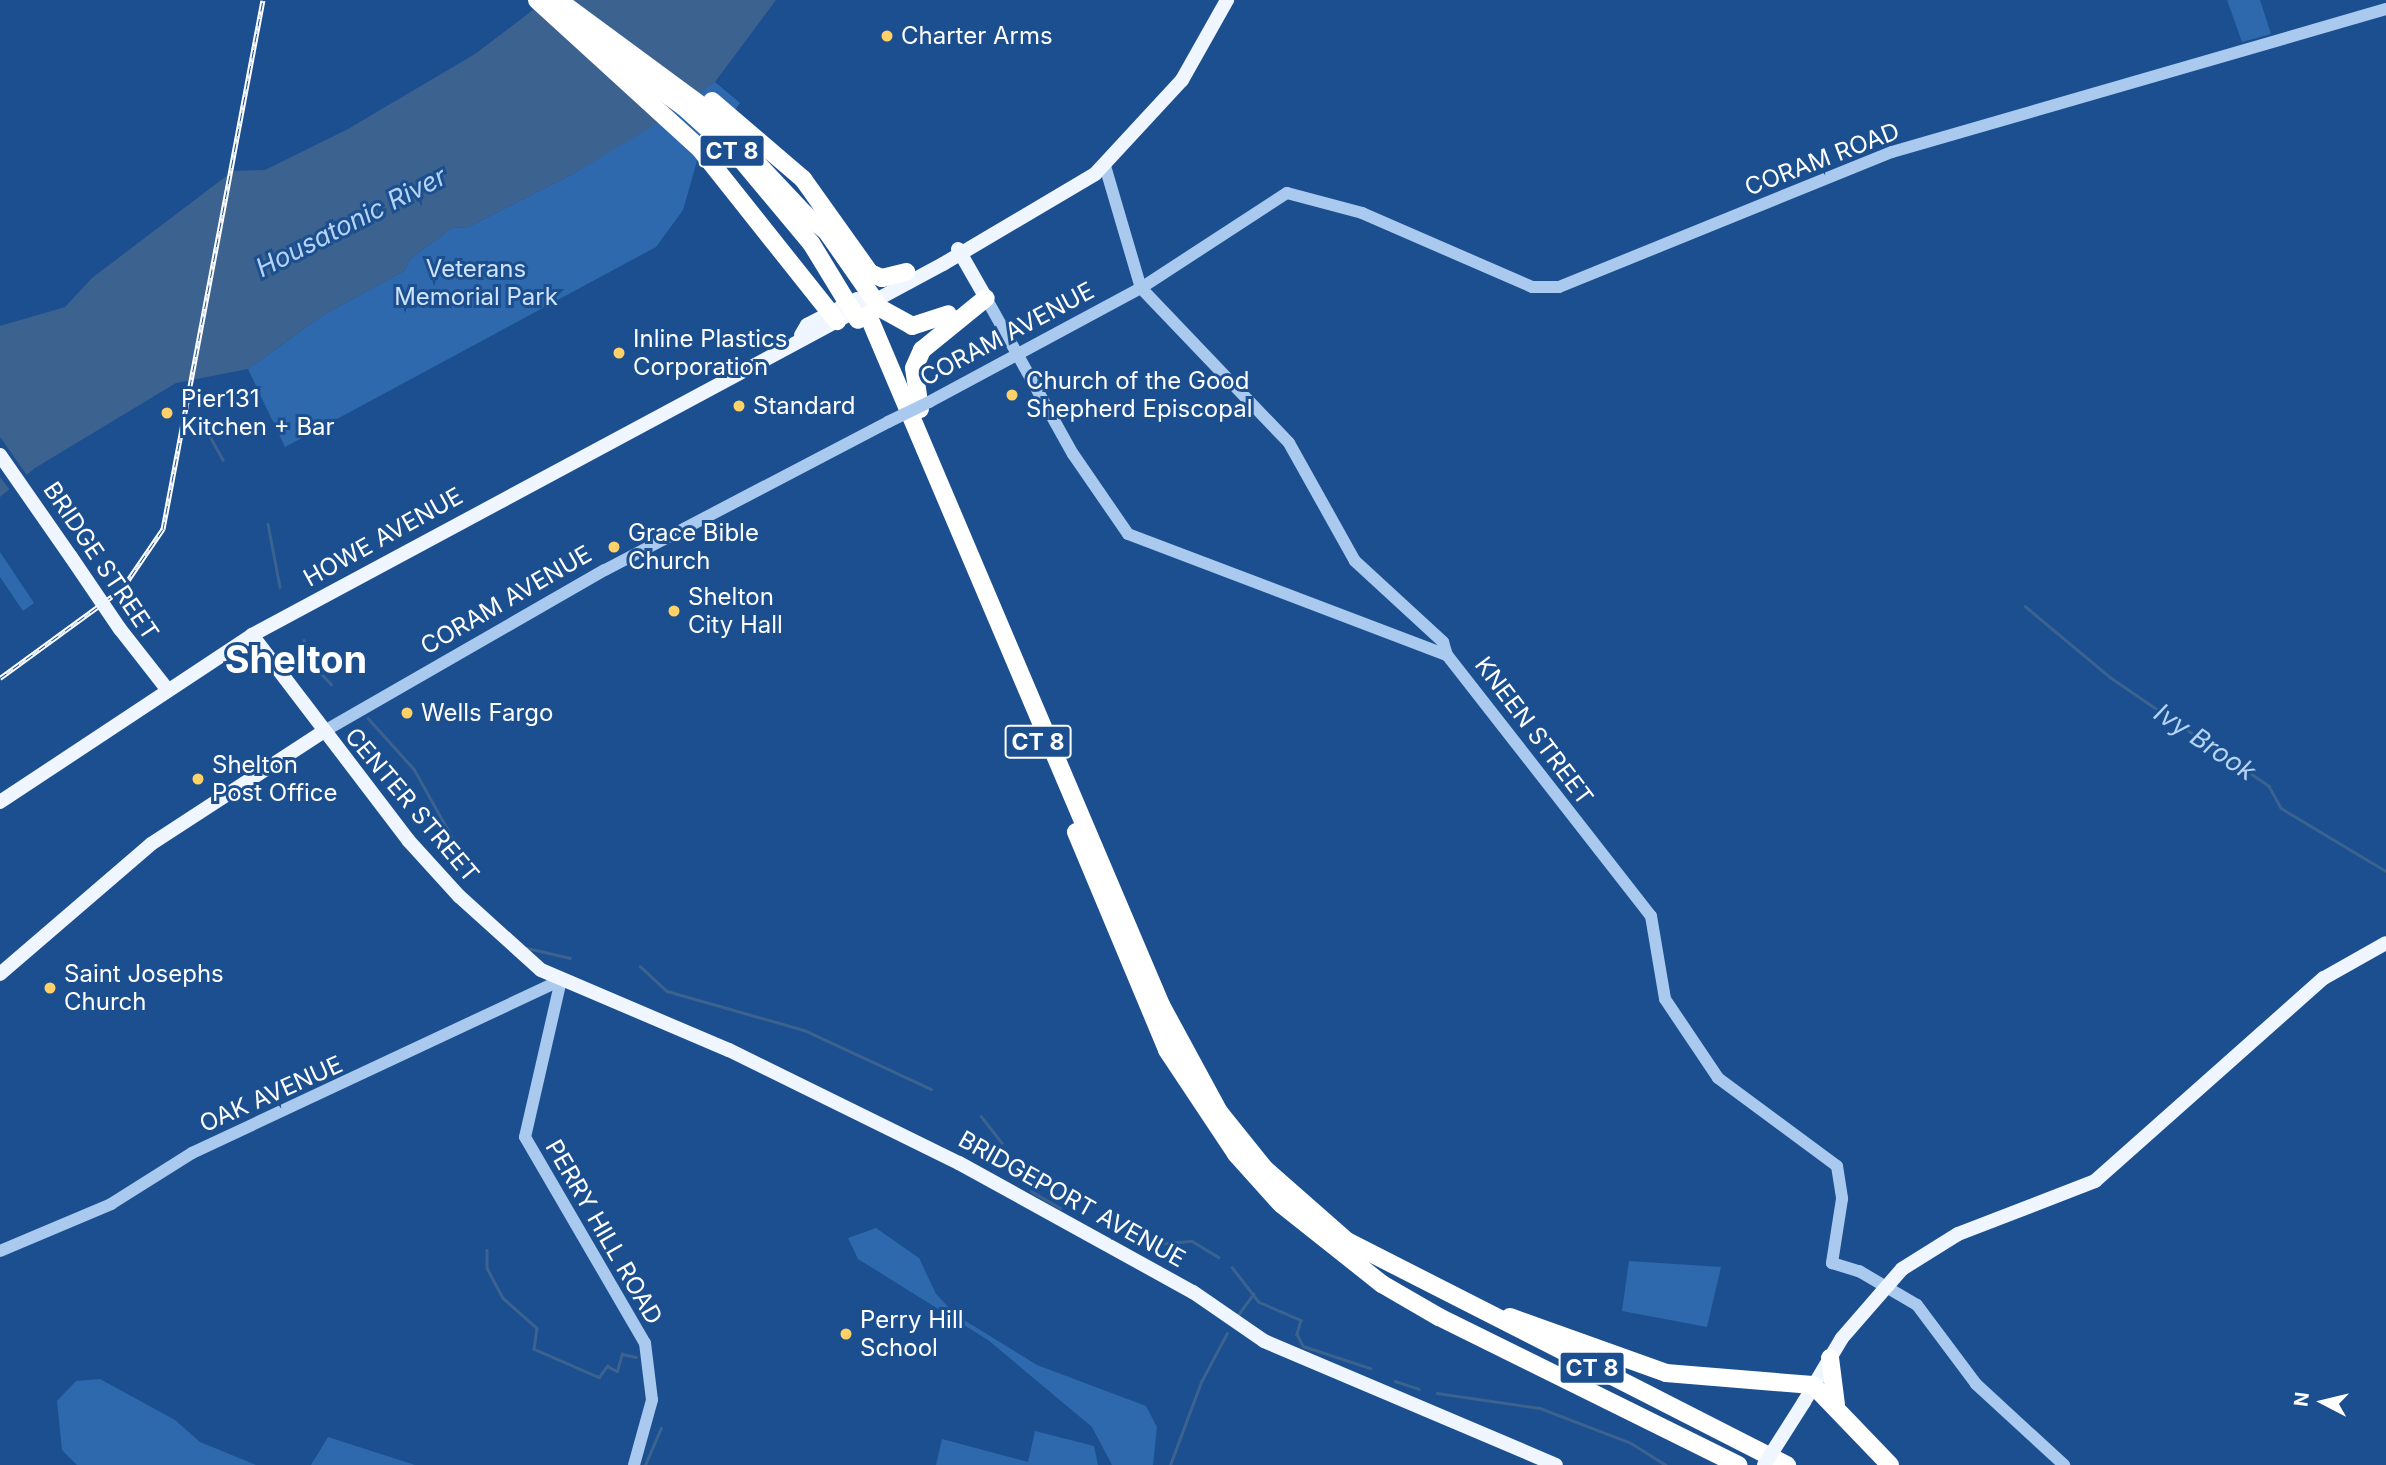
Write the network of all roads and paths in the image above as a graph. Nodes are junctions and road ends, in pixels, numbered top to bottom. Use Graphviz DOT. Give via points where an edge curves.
graph roads {
  1 [pos="537,0"];
  2 [pos="558,0"];
  3 [pos="1227,0"];
  4 [pos="2386,9"];
  5 [pos="565,21"];
  6 [pos="674,84"];
  7 [pos="1105,166"];
  8 [pos="1287,193"];
  9 [pos="958,249"];
  10 [pos="906,272"];
  11 [pos="1141,288"];
  12 [pos="986,298"];
  13 [pos="869,314"];
  14 [pos="832,317"];
  15 [pos="1019,352"];
  16 [pos="0,455"];
  17 [pos="942,479"];
  18 [pos="252,635"];
  19 [pos="1447,655"];
  20 [pos="167,690"];
  21 [pos="321,733"];
  22 [pos="0,802"];
  23 [pos="2386,943"];
  24 [pos="0,974"];
  25 [pos="561,980"];
  26 [pos="1240,1148"];
  27 [pos="1261,1173"];
  28 [pos="0,1251"];
  29 [pos="1397,1271"];
  30 [pos="1885,1284"];
  31 [pos="1830,1358"];
  32 [pos="1813,1385"];
  33 [pos="1839,1411"];
  34 [pos="634,1465"];
  35 [pos="1556,1465"];
  36 [pos="1738,1465"];
  37 [pos="1764,1465"];
  38 [pos="1787,1465"];
  39 [pos="1890,1465"];
  40 [pos="2064,1465"];
  1 -- 5 [label="highway, CT 8"];
  2 -- 6 [label="highway, CT 8"];
  3 -- 7 [label="main road, HOWE AVENUE" via="1182,80"];
  4 -- 8 [label="street, CORAM ROAD" via="1892,152 1559,287 1532,287 1362,213"];
  5 -- 13 [label="highway, CT 8, bridge" via="684,107 739,157"];
  5 -- 14 [label="highway, bridge" via="700,149"];
  6 -- 10 [label="highway" via="712,100 784,160 878,277"];
  6 -- 13 [label="highway, CT 8, bridge" via="743,144 827,232"];
  7 -- 9 [label="main road, HOWE AVENUE"];
  7 -- 11 [label="street"];
  8 -- 11 [label="street, CORAM AVENUE"];
  9 -- 10 [label="main road, HOWE AVENUE"];
  9 -- 12 [label="main road, KNEEN STREET"];
  9 -- 14 [label="main road, HOWE AVENUE"];
  10 -- 14 [label="main road, HOWE AVENUE"];
  11 -- 15 [label="street, CORAM AVENUE"];
  11 -- 19 [label="street" via="1289,443 1355,561 1434,634"];
  12 -- 13 [label="highway" via="915,326"];
  12 -- 15 [label="street, KNEEN STREET"];
  12 -- 17 [label="highway" via="935,334 914,368 914,390"];
  13 -- 17 [label="highway, CT 8"];
  13 -- 26 [label="highway, CT 8" via="1167,1050"];
  14 -- 18 [label="main road, HOWE AVENUE"];
  15 -- 19 [label="street, KNEEN STREET" via="1073,454 1128,534"];
  15 -- 21 [label="street, CORAM AVENUE, bridge" via="605,570"];
  16 -- 20 [label="main road, BRIDGE STREET, bridge"];
  17 -- 26 [label="highway, CT 8" via="1161,1005 1189,1065"];
  18 -- 20 [label="main road, HOWE AVENUE"];
  18 -- 21 [label="main road, CENTER STREET"];
  19 -- 30 [label="street, KNEEN STREET" via="1651,916 1665,999 1709,1066 1838,1166 1842,1199 1832,1264"];
  20 -- 22 [label="main road, HOWE AVENUE"];
  21 -- 24 [label="main road, CORAM AVENUE" via="151,844"];
  21 -- 25 [label="main road, CENTER STREET" via="459,897 519,954"];
  23 -- 30 [label="main road" via="2324,978 2095,1181 1958,1234"];
  25 -- 28 [label="street, OAK AVENUE" via="192,1153 111,1204"];
  25 -- 34 [label="street, PERRY HILL ROAD" via="525,1137 645,1343 652,1400"];
  25 -- 35 [label="main road, BRIDGEPORT AVENUE" via="729,1050 959,1163 1193,1292 1264,1340"];
  26 -- 27 [label="highway, CT 8"];
  27 -- 29 [label="highway, CT 8"];
  27 -- 36 [label="highway, CT 8" via="1327,1243 1382,1284 1507,1353"];
  29 -- 32 [label="highway" via="1666,1373"];
  29 -- 38 [label="highway, CT 8"];
  30 -- 31 [label="main road"];
  30 -- 40 [label="street" via="1932,1320 1976,1384"];
  31 -- 32 [label="main road"];
  31 -- 33 [label="highway" via="1830,1385"];
  32 -- 33 [label="highway"];
  32 -- 37 [label="main road, bridge"];
  33 -- 39 [label="highway"];
}
